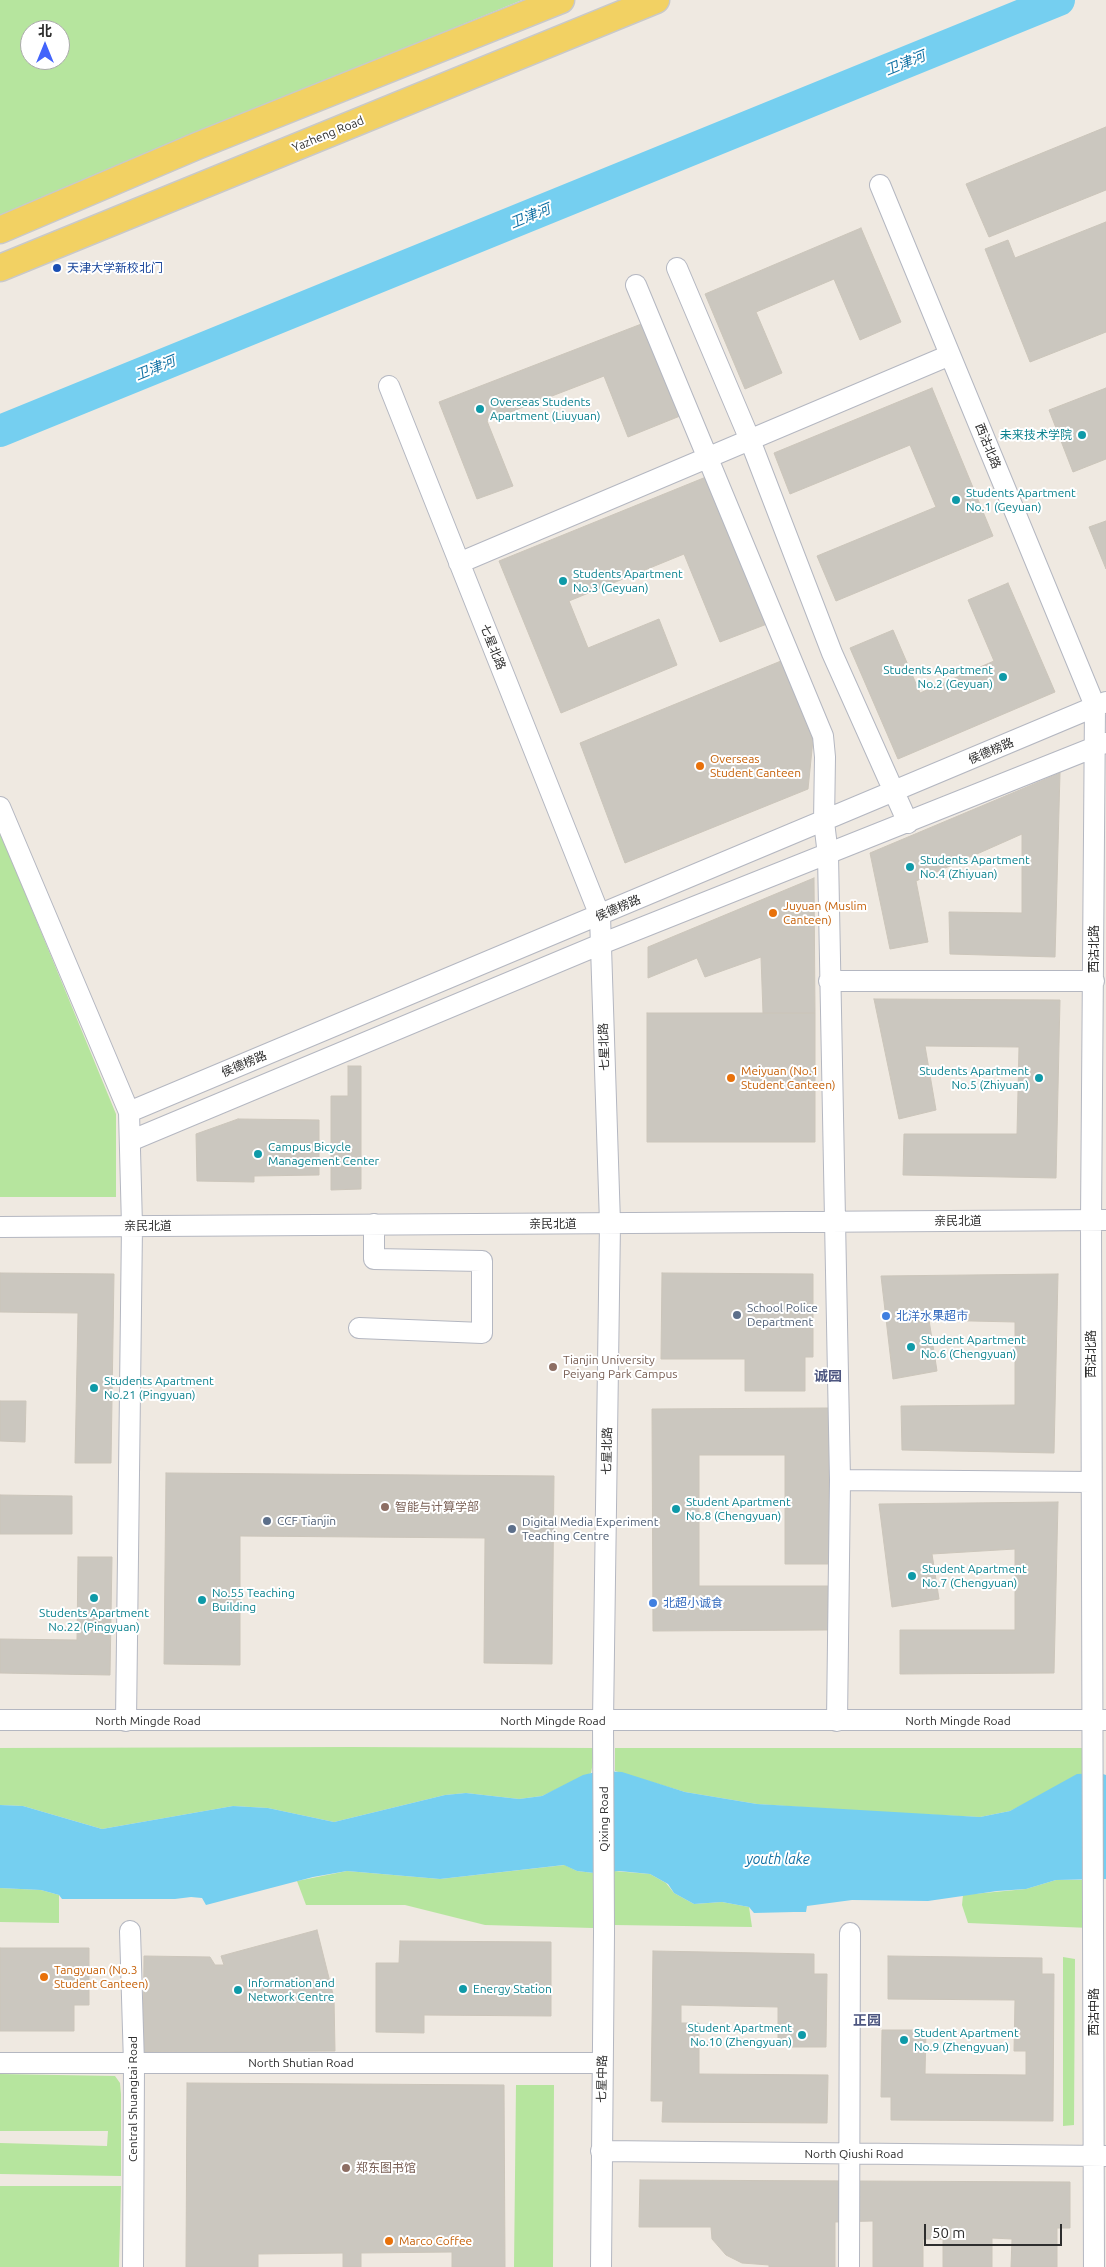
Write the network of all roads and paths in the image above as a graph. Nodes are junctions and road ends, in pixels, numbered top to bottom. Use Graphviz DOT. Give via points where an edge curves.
graph roads {
  1 [pos="561,0"];
  2 [pos="656,0"];
  3 [pos="880,185"];
  4 [pos="0,230"];
  5 [pos="0,268"];
  6 [pos="676,268"];
  7 [pos="636,285"];
  8 [pos="950,356"];
  9 [pos="389,386"];
  10 [pos="750,440"];
  11 [pos="707,457"];
  12 [pos="459,563"];
  13 [pos="1100,704"];
  14 [pos="1100,744"];
  15 [pos="895,792"];
  16 [pos="0,808"];
  17 [pos="824,822"];
  18 [pos="908,822"];
  19 [pos="828,855"];
  20 [pos="600,916"];
  21 [pos="601,944"];
  22 [pos="829,981"];
  23 [pos="1098,991"];
  24 [pos="129,1112"];
  25 [pos="130,1141"];
  26 [pos="1098,1220"];
  27 [pos="836,1222"];
  28 [pos="610,1223"];
  29 [pos="374,1224"];
  30 [pos="132,1226"];
  31 [pos="0,1227"];
  32 [pos="359,1328"];
  33 [pos="840,1480"];
  34 [pos="1091,1482"];
  35 [pos="0,1720"];
  36 [pos="1099,1720"];
  37 [pos="126,1721"];
  38 [pos="603,1721"];
  39 [pos="838,1721"];
  40 [pos="604,1747"];
  41 [pos="1093,1756"];
  42 [pos="604,1891"];
  43 [pos="130,1931"];
  44 [pos="850,1933"];
  45 [pos="0,2063"];
  46 [pos="602,2063"];
  47 [pos="134,2064"];
  48 [pos="601,2151"];
  49 [pos="850,2154"];
  50 [pos="1100,2156"];
  51 [pos="133,2267"];
  52 [pos="601,2267"];
  53 [pos="850,2267"];
  54 [pos="1094,2267"];
  1 -- 4 [label="main road" via="197,146"];
  2 -- 5 [label="main road, Yazheng Road"];
  3 -- 8 [label="street, 西沽北路"];
  6 -- 10 [label="street"];
  7 -- 11 [label="street"];
  8 -- 10 [label="street"];
  8 -- 13 [label="street, 西沽北路"];
  9 -- 12 [label="street, 七星北路"];
  10 -- 11 [label="street"];
  10 -- 15 [label="street" via="832,653"];
  11 -- 12 [label="street"];
  11 -- 17 [label="street" via="823,736"];
  12 -- 20 [label="street, 七星北路"];
  13 -- 14 [label="street, 西沽北路"];
  13 -- 15 [label="street, 侯德榜路"];
  14 -- 18 [label="street"];
  14 -- 23 [label="street, 西沽北路"];
  15 -- 17 [label="street, 侯德榜路"];
  15 -- 18 [label="street"];
  16 -- 24 [label="street"];
  17 -- 19 [label="street"];
  17 -- 20 [label="street, 侯德榜路"];
  18 -- 19 [label="street"];
  19 -- 21 [label="street"];
  19 -- 22 [label="street"];
  20 -- 21 [label="street, 七星北路"];
  20 -- 24 [label="street, 侯德榜路"];
  21 -- 25 [label="street"];
  21 -- 28 [label="street, 七星北路"];
  22 -- 23 [label="street"];
  22 -- 27 [label="street"];
  23 -- 26 [label="street, 西沽北路"];
  24 -- 25 [label="street"];
  25 -- 30 [label="street"];
  26 -- 27 [label="street, 亲民北道"];
  26 -- 34 [label="street, 西沽北路"];
  27 -- 28 [label="street, 亲民北道"];
  27 -- 33 [label="street"];
  28 -- 29 [label="street, 亲民北道"];
  28 -- 38 [label="street, 七星北路"];
  29 -- 30 [label="street, 亲民北道"];
  29 -- 32 [label="street" via="374,1259 482,1261 482,1333"];
  30 -- 31 [label="street, 亲民北道"];
  30 -- 37 [label="street"];
  33 -- 34 [label="street"];
  33 -- 39 [label="street"];
  34 -- 36 [label="street, 西沽北路"];
  35 -- 37 [label="street, North Mingde Road"];
  36 -- 39 [label="street, North Mingde Road"];
  36 -- 41 [label="street, 西沽北路"];
  37 -- 38 [label="street, North Mingde Road"];
  38 -- 39 [label="street, North Mingde Road"];
  38 -- 40 [label="street, 七星北路"];
  40 -- 42 [label="street, Qixing Road"];
  41 -- 50 [label="street, 西沽中路"];
  42 -- 46 [label="street, 七星中路"];
  43 -- 47 [label="street, Central Shuangtai Road"];
  44 -- 49 [label="street"];
  45 -- 47 [label="street, North Shutian Road"];
  46 -- 47 [label="street, North Shutian Road"];
  46 -- 48 [label="street, 七星中路"];
  47 -- 51 [label="street, Central Shuangtai Road"];
  48 -- 49 [label="street, North Qiushi Road"];
  48 -- 52 [label="street, 七星中路"];
  49 -- 50 [label="street, North Qiushi Road"];
  49 -- 53 [label="street"];
  50 -- 54 [label="street, 西沽中路"];
}
